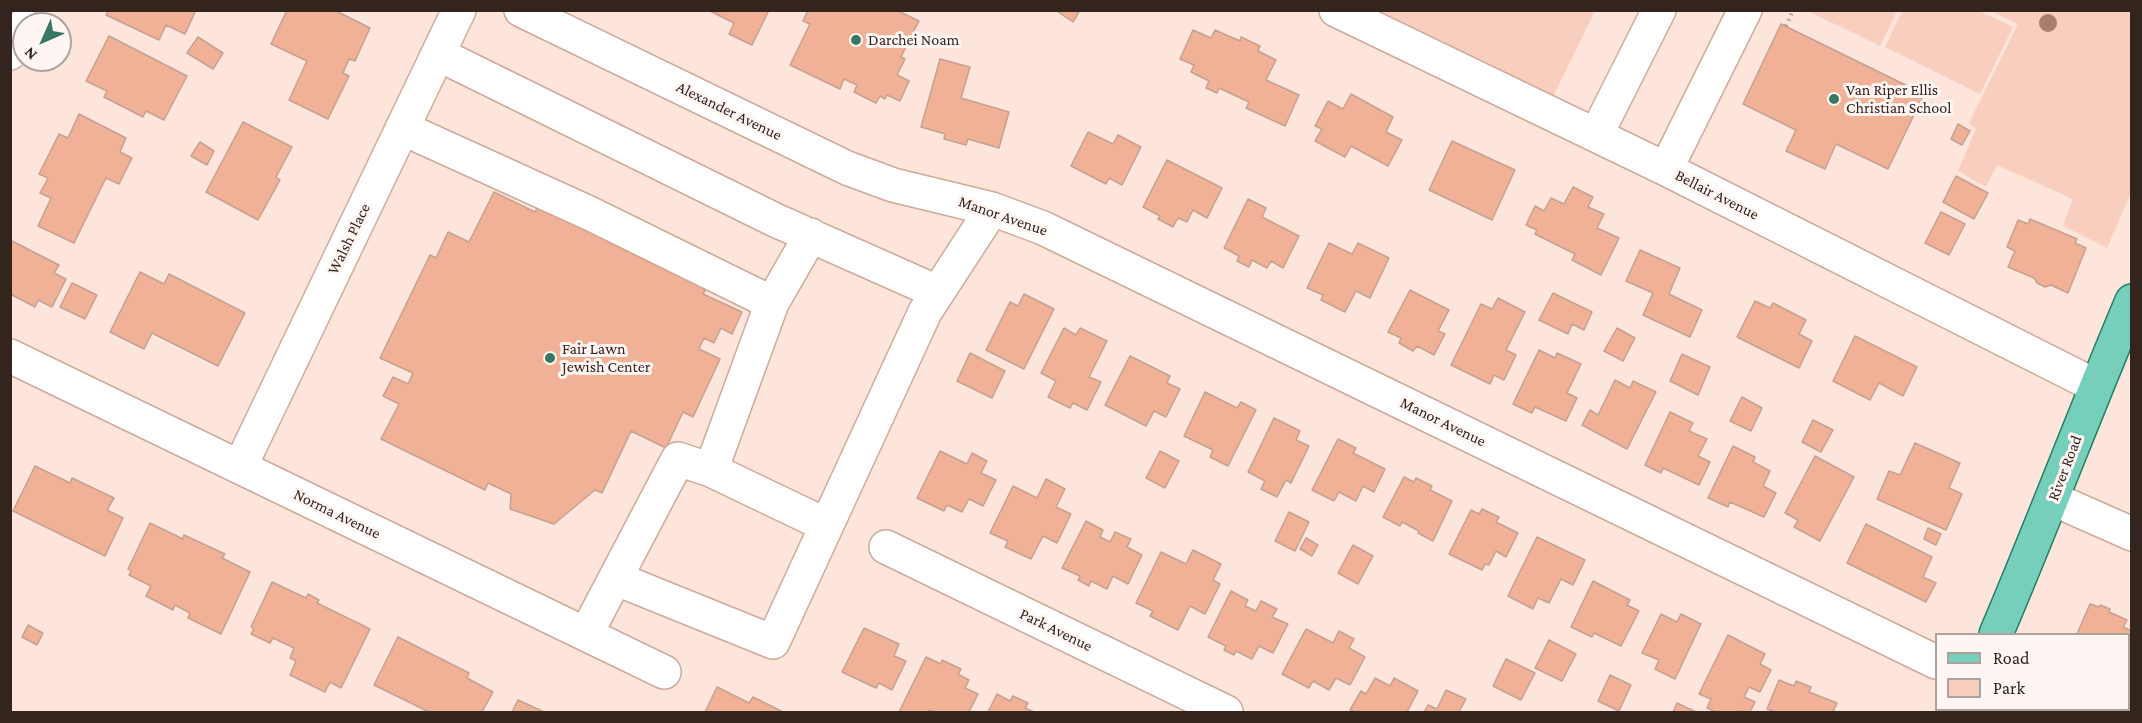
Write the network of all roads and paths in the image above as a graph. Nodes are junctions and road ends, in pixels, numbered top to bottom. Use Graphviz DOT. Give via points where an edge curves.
graph roads {
  1 [pos="459,10"];
  2 [pos="520,10"];
  3 [pos="1336,10"];
  4 [pos="1659,10"];
  5 [pos="1745,10"];
  6 [pos="1793,10"];
  7 [pos="1786,26"];
  8 [pos="438,54"];
  9 [pos="402,128"];
  10 [pos="1596,135"];
  11 [pos="1666,169"];
  12 [pos="944,197"];
  13 [pos="992,209"];
  14 [pos="811,236"];
  15 [pos="937,292"];
  16 [pos="2132,301"];
  17 [pos="772,303"];
  18 [pos="10,356"];
  19 [pos="2096,386"];
  20 [pos="240,467"];
  21 [pos="711,470"];
  22 [pos="2053,499"];
  23 [pos="826,525"];
  24 [pos="2132,534"];
  25 [pos="886,547"];
  26 [pos="617,579"];
  27 [pos="1996,633"];
  28 [pos="586,634"];
  29 [pos="1935,662"];
  30 [pos="664,672"];
  31 [pos="1226,712"];
  1 -- 8 [label="street, Walsh Place"];
  2 -- 12 [label="street, Alexander Avenue" via="847,168 893,185"];
  3 -- 10 [label="street, Bellair Avenue"];
  4 -- 10 [label="street"];
  5 -- 11 [label="street"];
  6 -- 7 [label="path"];
  8 -- 9 [label="street, Walsh Place"];
  8 -- 14 [label="street"];
  9 -- 17 [label="street" via="589,213"];
  9 -- 20 [label="street, Walsh Place"];
  10 -- 11 [label="street, Bellair Avenue"];
  11 -- 19 [label="street, Bellair Avenue"];
  12 -- 13 [label="street, Manor Avenue"];
  13 -- 15 [label="street"];
  13 -- 29 [label="street, Manor Avenue" via="1042,228"];
  14 -- 15 [label="street"];
  14 -- 17 [label="street"];
  15 -- 23 [label="street" via="924,312"];
  16 -- 19 [label="main road, River Road"];
  17 -- 21 [label="street"];
  18 -- 20 [label="street, Norma Avenue"];
  19 -- 22 [label="main road, River Road"];
  20 -- 28 [label="street, Norma Avenue"];
  21 -- 23 [label="street"];
  21 -- 26 [label="street" via="678,459"];
  22 -- 24 [label="street"];
  22 -- 27 [label="main road, River Road"];
  23 -- 26 [label="street" via="773,642"];
  25 -- 31 [label="street, Park Avenue"];
  26 -- 28 [label="street"];
  28 -- 30 [label="street, Norma Avenue"];
}
